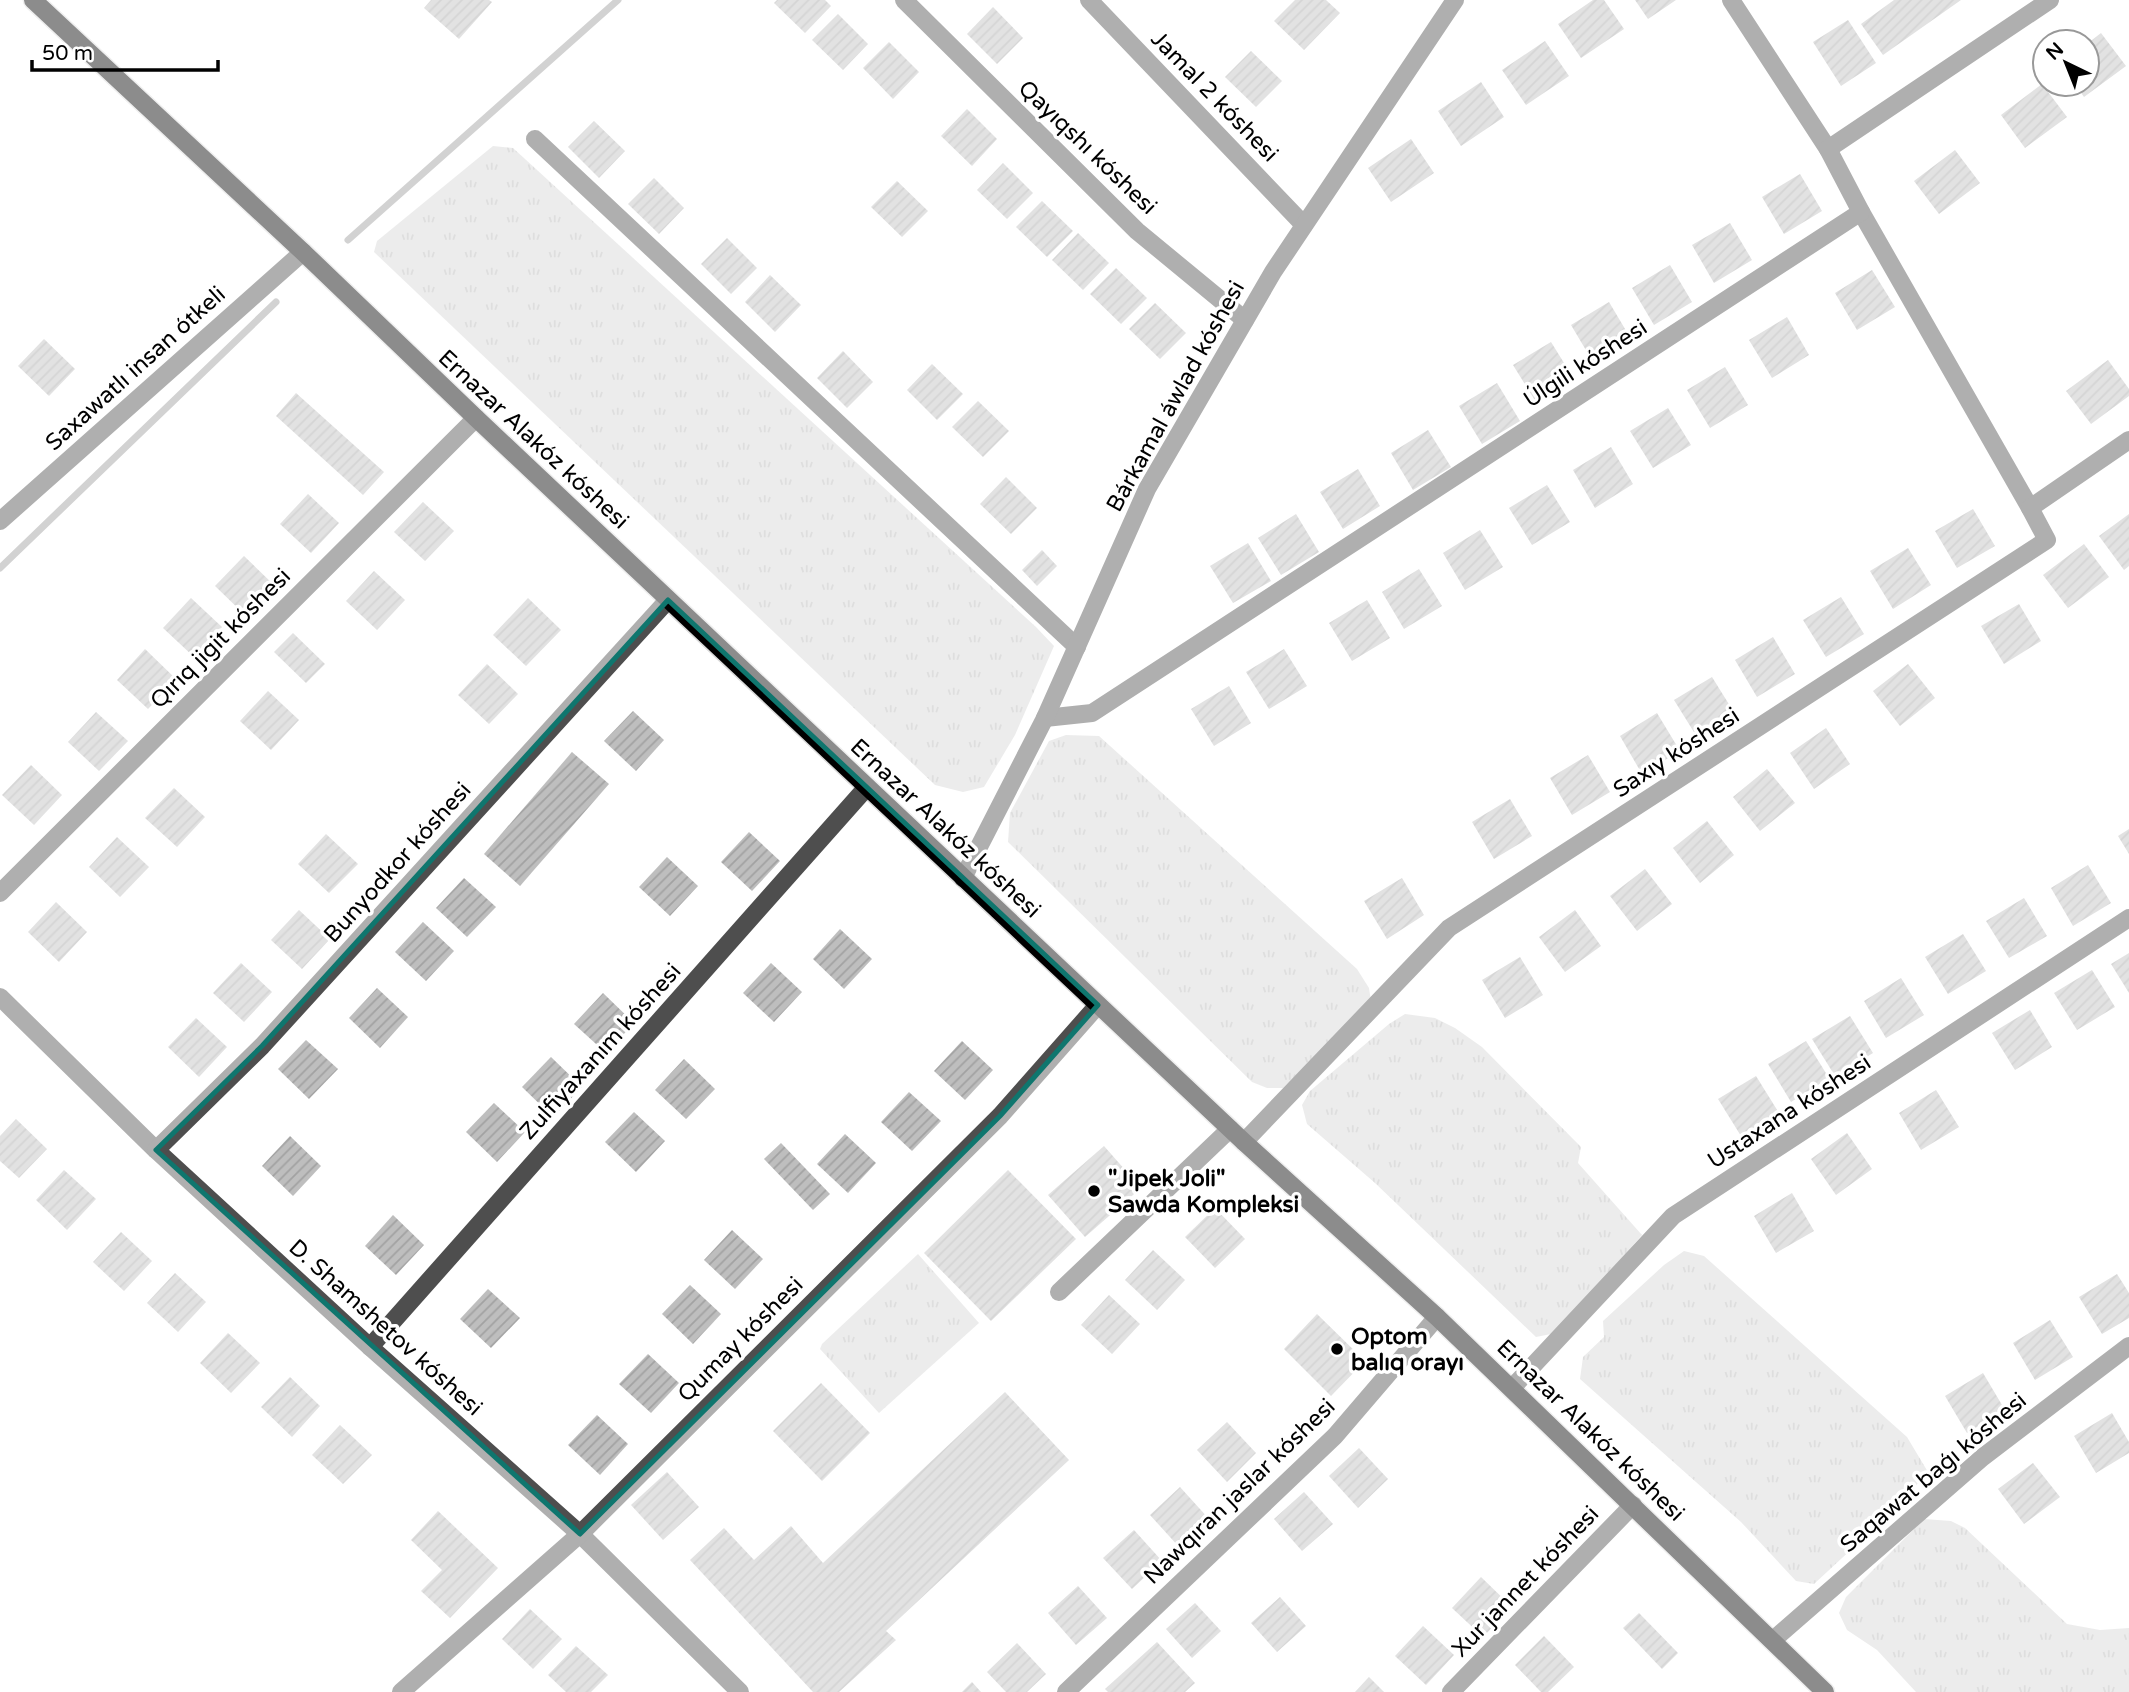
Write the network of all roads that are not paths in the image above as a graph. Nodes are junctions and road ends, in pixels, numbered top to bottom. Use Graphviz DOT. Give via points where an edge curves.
graph roads {
  1 [pos="33,0"];
  2 [pos="904,0"];
  3 [pos="1089,0"];
  4 [pos="1455,0"];
  5 [pos="1731,0"];
  6 [pos="2050,0"];
  7 [pos="534,139"];
  8 [pos="1829,149"];
  9 [pos="1861,212"];
  10 [pos="1304,225"];
  11 [pos="303,252"];
  12 [pos="1245,320"];
  13 [pos="475,418"];
  14 [pos="2129,440"];
  15 [pos="2030,508"];
  16 [pos="0,521"];
  17 [pos="668,600"];
  18 [pos="1077,647"];
  19 [pos="1045,718"];
  20 [pos="867,787"];
  21 [pos="963,878"];
  22 [pos="0,893"];
  23 [pos="2129,918"];
  24 [pos="0,997"];
  25 [pos="1097,1005"];
  26 [pos="1230,1129"];
  27 [pos="1244,1142"];
  28 [pos="156,1150"];
  29 [pos="1059,1292"];
  30 [pos="1437,1317"];
  31 [pos="2129,1346"];
  32 [pos="370,1347"];
  33 [pos="1512,1388"];
  34 [pos="1633,1505"];
  35 [pos="580,1534"];
  36 [pos="1773,1640"];
  37 [pos="401,1692"];
  38 [pos="740,1692"];
  39 [pos="1066,1692"];
  40 [pos="1451,1692"];
  41 [pos="1825,1692"];
  1 -- 11 [label="main road, Ernazar Alakóz kóshesi"];
  2 -- 12 [label="street, Qayıqshı kóshesi" via="1137,231"];
  3 -- 10 [label="street, Jamal 2 kóshesi"];
  4 -- 10 [label="street, Bárkamal áwlad kóshesi"];
  5 -- 8 [label="street"];
  6 -- 8 [label="street"];
  7 -- 18 [label="street"];
  8 -- 9 [label="street"];
  9 -- 15 [label="street"];
  9 -- 19 [label="street, Úlgili kóshesi" via="1092,713"];
  10 -- 12 [label="street, Bárkamal áwlad kóshesi"];
  11 -- 13 [label="main road, Ernazar Alakóz kóshesi"];
  11 -- 16 [label="street, Saxawatlı insan ótkeli"];
  12 -- 18 [label="street, Bárkamal áwlad kóshesi" via="1147,489"];
  13 -- 17 [label="main road, Ernazar Alakóz kóshesi"];
  13 -- 22 [label="street, Qırıq jigit kóshesi"];
  14 -- 15 [label="street"];
  15 -- 27 [label="street, Saxıy kóshesi" via="2046,540 1449,928"];
  17 -- 20 [label="main road, Ernazar Alakóz kóshesi"];
  17 -- 28 [label="street, Bunyodkor kóshesi" via="262,1046"];
  18 -- 19 [label="street, Bárkamal áwlad kóshesi"];
  19 -- 21 [label="street, Bárkamal áwlad kóshesi"];
  20 -- 21 [label="main road, Ernazar Alakóz kóshesi"];
  20 -- 32 [label="street, Zulfiyaxanım kóshesi"];
  21 -- 25 [label="main road, Ernazar Alakóz kóshesi"];
  23 -- 33 [label="street, Ustaxana kóshesi" via="1674,1216"];
  24 -- 28 [label="street, D. Shamshetov kóshesi"];
  25 -- 26 [label="main road, Ernazar Alakóz kóshesi"];
  25 -- 35 [label="street, Qumay kóshesi" via="1000,1116"];
  26 -- 27 [label="main road, Ernazar Alakóz kóshesi"];
  26 -- 29 [label="street"];
  27 -- 30 [label="main road, Ernazar Alakóz kóshesi"];
  28 -- 32 [label="street, D. Shamshetov kóshesi"];
  30 -- 33 [label="main road, Ernazar Alakóz kóshesi"];
  30 -- 39 [label="street, Nawqıran jaslar kóshesi" via="1335,1436"];
  31 -- 36 [label="street, Saqawat baǵı kóshesi" via="1983,1457"];
  32 -- 35 [label="street, D. Shamshetov kóshesi"];
  33 -- 34 [label="main road, Ernazar Alakóz kóshesi"];
  34 -- 36 [label="main road, Ernazar Alakóz kóshesi"];
  34 -- 40 [label="street, Xur jannet kóshesi"];
  35 -- 37 [label="street, Qumay kóshesi"];
  35 -- 38 [label="street, D. Shamshetov kóshesi"];
  36 -- 41 [label="main road, Ernazar Alakóz kóshesi"];
}
